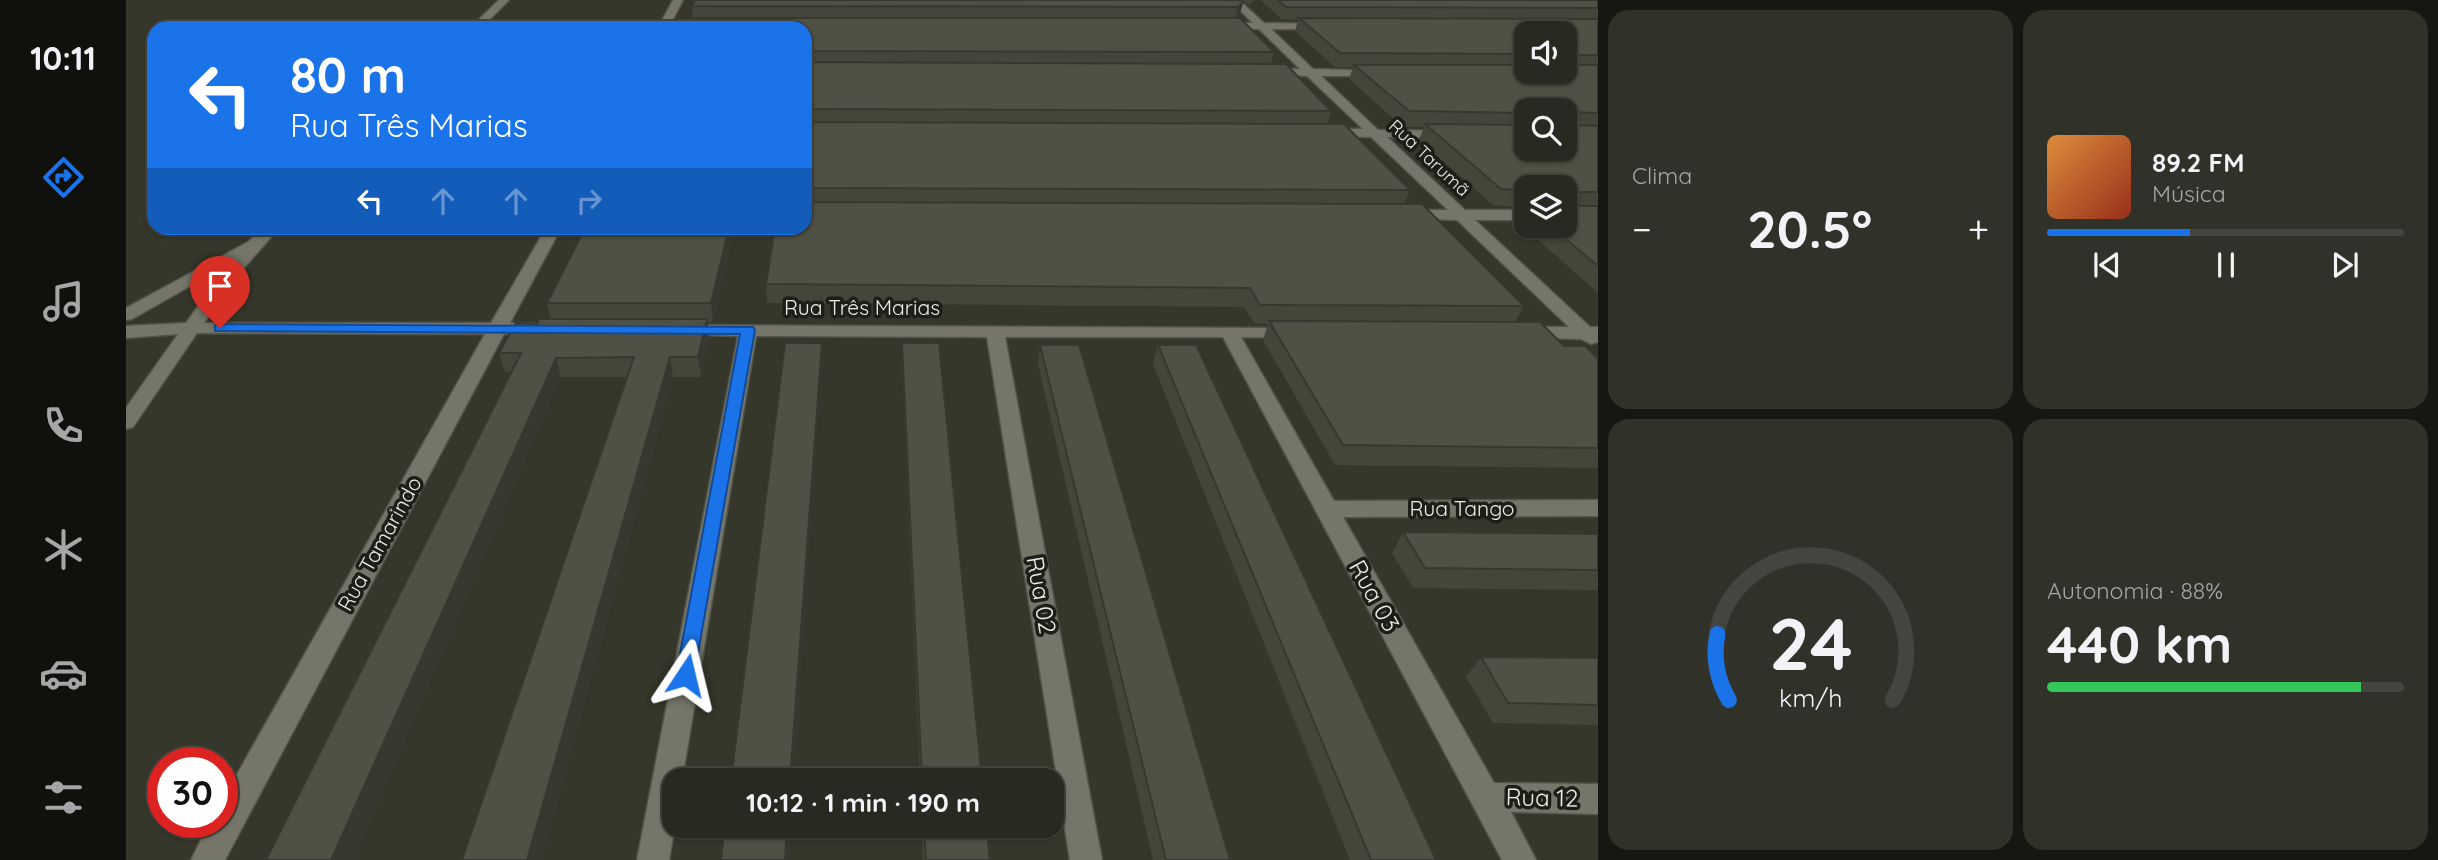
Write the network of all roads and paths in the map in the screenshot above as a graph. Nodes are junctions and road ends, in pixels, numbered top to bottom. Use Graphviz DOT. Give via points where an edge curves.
graph roads {
  1 [pos="504,0"];
  2 [pos="678,0"];
  3 [pos="1234,0"];
  4 [pos="482,21"];
  5 [pos="667,21"];
  6 [pos="1206,26"];
  7 [pos="1261,26"];
  8 [pos="1329,26"];
  9 [pos="1255,72"];
  10 [pos="1310,72"];
  11 [pos="1392,73"];
  12 [pos="1305,133"];
  13 [pos="1375,134"];
  14 [pos="1471,134"];
  15 [pos="1391,215"];
  16 [pos="1461,215"];
  17 [pos="1514,215"];
  18 [pos="264,235"];
  19 [pos="549,235"];
  20 [pos="256,242"];
  21 [pos="126,315"];
  22 [pos="192,328"];
  23 [pos="498,329"];
  24 [pos="553,329"];
  25 [pos="664,330"];
  26 [pos="748,330"];
  27 [pos="995,331"];
  28 [pos="126,332"];
  29 [pos="1229,332"];
  30 [pos="1311,332"];
  31 [pos="1503,333"];
  32 [pos="1594,337"];
  33 [pos="126,422"];
  34 [pos="1598,508"];
  35 [pos="1325,509"];
  36 [pos="1486,797"];
  37 [pos="1598,799"];
  38 [pos="207,860"];
  39 [pos="653,860"];
  40 [pos="1086,860"];
  41 [pos="1520,860"];
  1 -- 4 [label="street"];
  2 -- 5 [label="street"];
  3 -- 7 [label="street, Rua Tarumã"];
  6 -- 7 [label="street"];
  7 -- 8 [label="street"];
  7 -- 10 [label="street, Rua Tarumã"];
  9 -- 10 [label="street"];
  10 -- 11 [label="street"];
  10 -- 13 [label="street, Rua Tarumã"];
  12 -- 13 [label="street"];
  13 -- 14 [label="street"];
  13 -- 16 [label="street, Rua Tarumã"];
  15 -- 16 [label="street"];
  16 -- 17 [label="street"];
  16 -- 32 [label="street, Rua Tarumã"];
  18 -- 20 [label="street"];
  19 -- 23 [label="street, Rua Tamarindo"];
  20 -- 21 [label="street"];
  20 -- 22 [label="street"];
  22 -- 23 [label="street"];
  22 -- 28 [label="street"];
  22 -- 33 [label="street"];
  23 -- 24 [label="street"];
  23 -- 38 [label="street, Rua Tamarindo"];
  25 -- 26 [label="street, Rua Três Marias"];
  26 -- 27 [label="street, Rua Três Marias"];
  26 -- 39 [label="street"];
  27 -- 29 [label="street, Rua Três Marias"];
  27 -- 40 [label="street, Rua 02"];
  29 -- 30 [label="street, Rua Três Marias"];
  29 -- 35 [label="street, Rua 03"];
  31 -- 32 [label="street"];
  34 -- 35 [label="street, Rua Tango"];
  35 -- 36 [label="street, Rua 03"];
  36 -- 37 [label="street, Rua 12"];
  36 -- 41 [label="street, Rua 03"];
}
